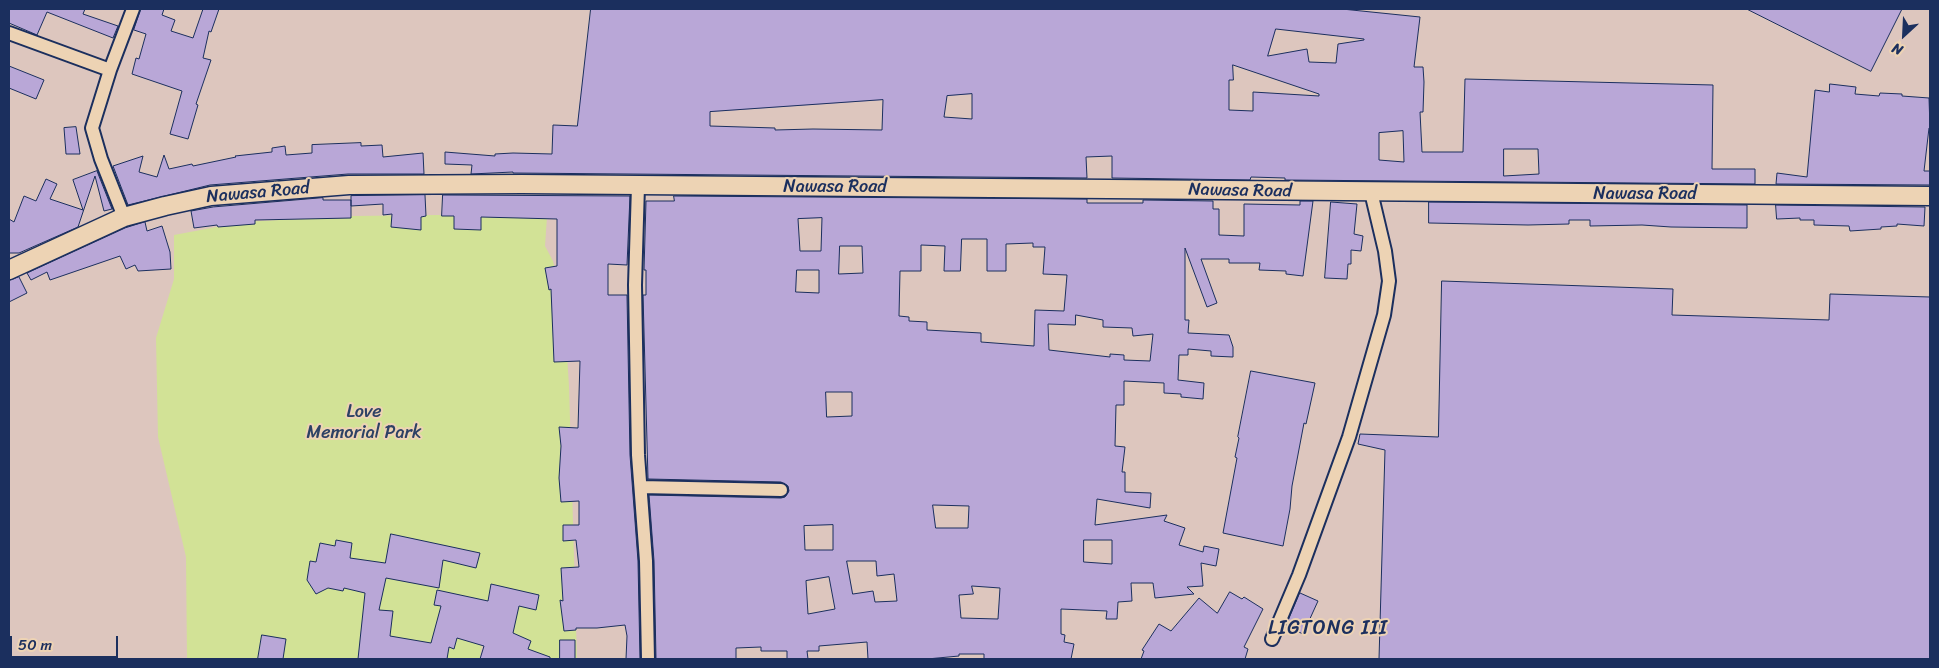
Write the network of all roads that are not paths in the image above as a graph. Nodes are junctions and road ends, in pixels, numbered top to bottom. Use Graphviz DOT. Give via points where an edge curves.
graph roads {
  1 [pos="129,10"];
  2 [pos="9,33"];
  3 [pos="110,70"];
  4 [pos="638,186"];
  5 [pos="1371,192"];
  6 [pos="1930,196"];
  7 [pos="124,217"];
  8 [pos="9,270"];
  9 [pos="641,487"];
  10 [pos="781,490"];
  11 [pos="1272,639"];
  12 [pos="648,659"];
  1 -- 3 [label="street"];
  2 -- 3 [label="street"];
  3 -- 7 [label="street" via="93,132 100,159"];
  4 -- 5 [label="street, Nawasa Road"];
  4 -- 7 [label="street, Nawasa Road" via="349,185 211,196"];
  4 -- 9 [label="street" via="635,285"];
  5 -- 6 [label="street, Nawasa Road"];
  5 -- 11 [label="street" via="1389,282 1384,315 1349,437"];
  7 -- 8 [label="street, Nawasa Road"];
  9 -- 10 [label="street"];
  9 -- 12 [label="street"];
}
